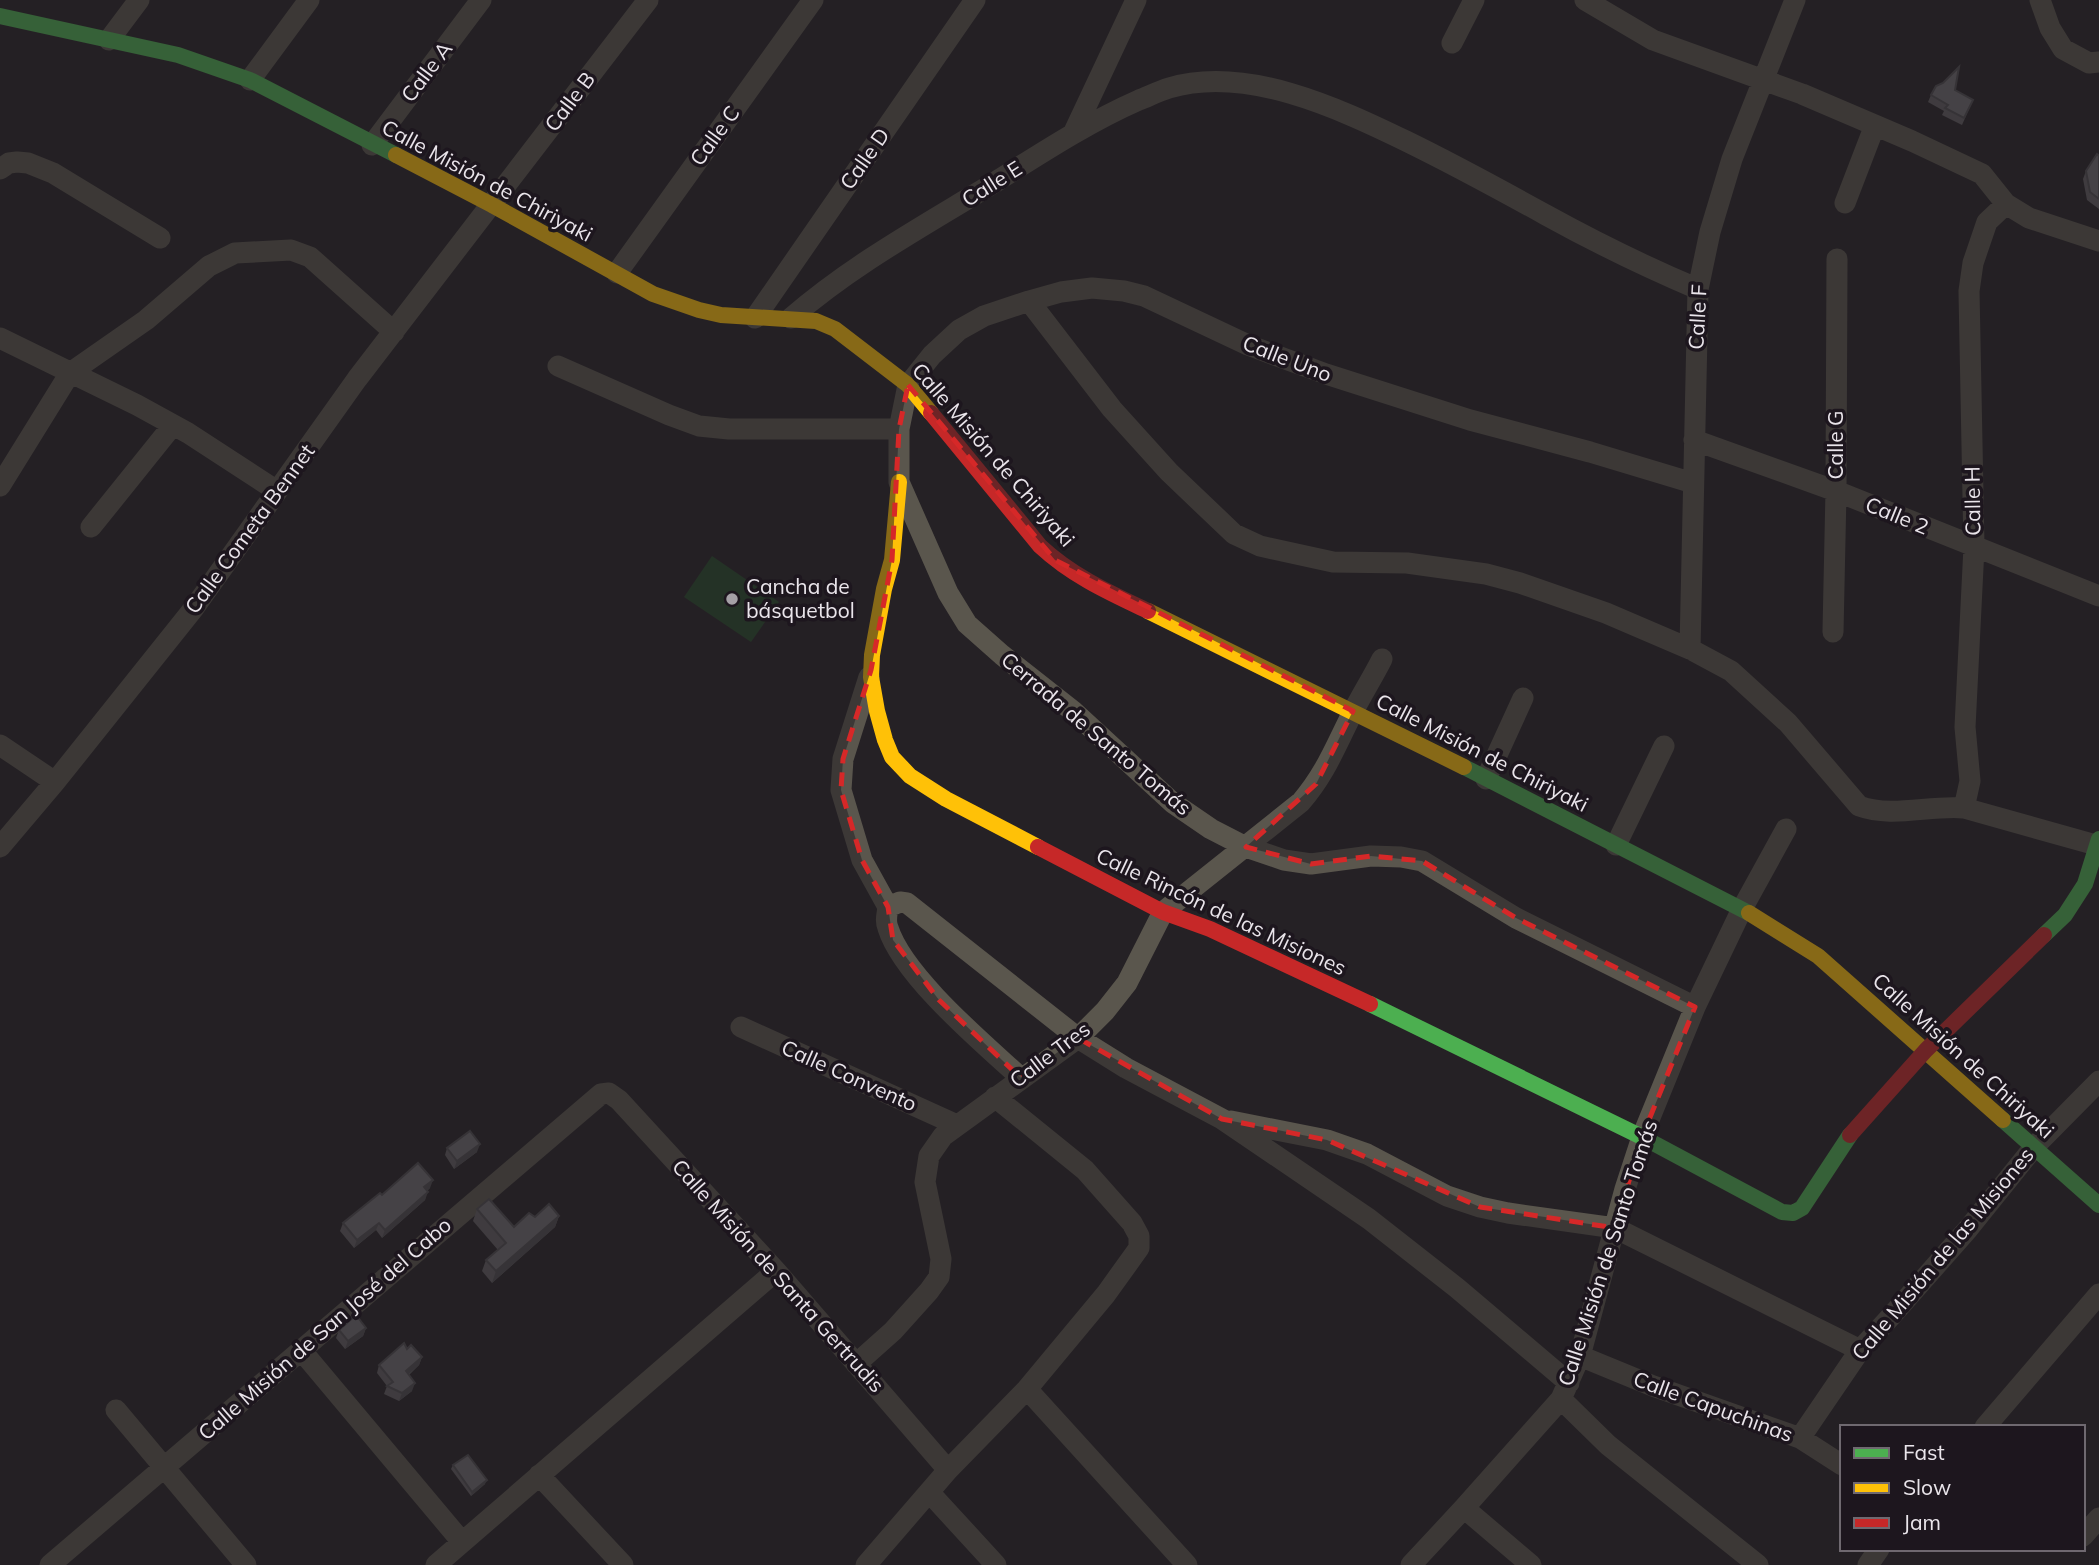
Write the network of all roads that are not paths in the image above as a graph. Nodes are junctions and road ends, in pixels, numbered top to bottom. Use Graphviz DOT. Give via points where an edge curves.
graph roads {
  1 [pos="139,0"];
  2 [pos="309,0"];
  3 [pos="481,0"];
  4 [pos="648,0"];
  5 [pos="813,0"];
  6 [pos="975,0"];
  7 [pos="1136,0"];
  8 [pos="1474,0"];
  9 [pos="1585,0"];
  10 [pos="1796,0"];
  11 [pos="2040,0"];
  12 [pos="0,16"];
  13 [pos="109,40"];
  14 [pos="1452,43"];
  15 [pos="2099,62"];
  16 [pos="250,80"];
  17 [pos="1763,81"];
  18 [pos="1875,125"];
  19 [pos="1073,134"];
  20 [pos="372,145"];
  21 [pos="0,170"];
  22 [pos="1846,203"];
  23 [pos="2006,204"];
  24 [pos="492,205"];
  25 [pos="160,238"];
  26 [pos="2099,241"];
  27 [pos="1837,259"];
  28 [pos="617,273"];
  29 [pos="1698,289"];
  30 [pos="1029,301"];
  31 [pos="755,318"];
  32 [pos="791,318"];
  33 [pos="394,332"];
  34 [pos="0,338"];
  35 [pos="558,366"];
  36 [pos="70,373"];
  37 [pos="908,385"];
  38 [pos="173,425"];
  39 [pos="899,429"];
  40 [pos="1694,440"];
  41 [pos="899,482"];
  42 [pos="1693,483"];
  43 [pos="0,486"];
  44 [pos="277,491"];
  45 [pos="1836,491"];
  46 [pos="91,527"];
  47 [pos="1974,547"];
  48 [pos="2099,596"];
  49 [pos="1833,632"];
  50 [pos="1690,649"];
  51 [pos="1382,659"];
  52 [pos="871,670"];
  53 [pos="1523,698"];
  54 [pos="1353,711"];
  55 [pos="0,745"];
  56 [pos="1664,746"];
  57 [pos="1486,779"];
  58 [pos="55,782"];
  59 [pos="1964,808"];
  60 [pos="1786,829"];
  61 [pos="2098,843"];
  62 [pos="1616,845"];
  63 [pos="1246,847"];
  64 [pos="0,848"];
  65 [pos="888,907"];
  66 [pos="1742,909"];
  67 [pos="1163,912"];
  68 [pos="1695,1007"];
  69 [pos="741,1027"];
  70 [pos="1078,1038"];
  71 [pos="1926,1050"];
  72 [pos="1021,1078"];
  73 [pos="2099,1081"];
  74 [pos="601,1094"];
  75 [pos="995,1097"];
  76 [pos="1222,1119"];
  77 [pos="957,1125"];
  78 [pos="1642,1137"];
  79 [pos="2034,1147"];
  80 [pos="2099,1205"];
  81 [pos="1615,1228"];
  82 [pos="776,1271"];
  83 [pos="2099,1294"];
  84 [pos="301,1350"];
  85 [pos="1860,1350"];
  86 [pos="1580,1356"];
  87 [pos="856,1364"];
  88 [pos="1027,1389"];
  89 [pos="1565,1391"];
  90 [pos="116,1409"];
  91 [pos="1987,1425"];
  92 [pos="1800,1438"];
  93 [pos="1840,1464"];
  94 [pos="164,1467"];
  95 [pos="948,1470"];
  96 [pos="539,1475"];
  97 [pos="929,1492"];
  98 [pos="1464,1508"];
  99 [pos="2099,1518"];
  100 [pos="2085,1534"];
  101 [pos="462,1542"];
  102 [pos="58,1562"];
  103 [pos="246,1565"];
  104 [pos="436,1565"];
  105 [pos="623,1565"];
  106 [pos="866,1565"];
  107 [pos="996,1565"];
  108 [pos="1187,1565"];
  109 [pos="1411,1565"];
  110 [pos="1531,1565"];
  111 [pos="1758,1565"];
  1 -- 13 [label="street"];
  2 -- 16 [label="street"];
  3 -- 20 [label="street, Calle A"];
  4 -- 24 [label="street, Calle B"];
  5 -- 28 [label="street, Calle C"];
  6 -- 31 [label="street, Calle D"];
  7 -- 19 [label="street"];
  8 -- 14 [label="street"];
  9 -- 17 [label="street" via="1653,40"];
  10 -- 17 [label="street, Calle F"];
  11 -- 15 [label="street" via="2063,49"];
  12 -- 13 [label="street, Calle Misión de Chiriyaki"];
  13 -- 16 [label="street, Calle Misión de Chiriyaki" via="178,55"];
  16 -- 20 [label="street, Calle Misión de Chiriyaki"];
  17 -- 18 [label="street"];
  17 -- 29 [label="street, Calle F" via="1732,159"];
  18 -- 22 [label="street"];
  18 -- 23 [label="street" via="1982,174"];
  19 -- 29 [label="street, Calle E" via="1169,88 1231,82 1283,90 1372,124"];
  19 -- 32 [label="street, Calle E" via="841,278"];
  20 -- 24 [label="street, Calle Misión de Chiriyaki"];
  21 -- 25 [label="street" via="17,162 53,173"];
  23 -- 26 [label="street" via="2029,218"];
  23 -- 47 [label="street, Calle H" via="1987,222 1969,291"];
  24 -- 28 [label="street, Calle Misión de Chiriyaki"];
  24 -- 33 [label="street, Calle Cometa Bennet"];
  27 -- 45 [label="street, Calle G"];
  28 -- 31 [label="street, Calle Misión de Chiriyaki" via="653,294 699,310"];
  29 -- 40 [label="street, Calle F"];
  30 -- 37 [label="street, Calle Uno" via="958,330"];
  30 -- 42 [label="street, Calle Uno" via="1092,288 1144,296 1248,345 1326,374"];
  30 -- 50 [label="street" via="1144,445 1216,519 1244,540 1333,562 1407,563 1486,574 1606,613"];
  31 -- 32 [label="street, Calle Misión de Chiriyaki"];
  32 -- 37 [label="street, Calle Misión de Chiriyaki" via="835,329"];
  33 -- 36 [label="street" via="310,257 291,250 236,253 209,266 146,320"];
  33 -- 44 [label="street, Calle Cometa Bennet"];
  34 -- 36 [label="street"];
  35 -- 39 [label="street" via="699,426"];
  36 -- 38 [label="street"];
  36 -- 43 [label="street"];
  37 -- 39 [label="street, Cerrada de Santo Tomás"];
  37 -- 54 [label="street, Calle Misión de Chiriyaki" via="1055,561 1090,583"];
  38 -- 44 [label="street"];
  38 -- 46 [label="street"];
  39 -- 41 [label="street, Cerrada de Santo Tomás"];
  40 -- 42 [label="street, Calle F"];
  40 -- 45 [label="street, Calle 2"];
  41 -- 52 [label="street, Calle Rincón de las Misiones" via="892,560"];
  41 -- 63 [label="street, Cerrada de Santo Tomás" via="947,593 967,624 1081,718 1173,803"];
  42 -- 50 [label="street, Calle F"];
  44 -- 58 [label="street, Calle Cometa Bennet" via="194,608"];
  45 -- 47 [label="street, Calle 2"];
  45 -- 49 [label="street, Calle G"];
  47 -- 48 [label="street, Calle 2"];
  47 -- 59 [label="street, Calle H" via="1965,727 1970,781"];
  50 -- 59 [label="street" via="1731,671 1788,723 1859,806 1889,811"];
  51 -- 54 [label="street, Calle Tres"];
  52 -- 65 [label="street" via="843,759 841,790 862,860"];
  52 -- 67 [label="street, Calle Rincón de las Misiones" via="885,740 892,757 910,776"];
  53 -- 57 [label="street"];
  54 -- 57 [label="street, Calle Misión de Chiriyaki"];
  54 -- 63 [label="street, Calle Tres" via="1316,784"];
  55 -- 58 [label="street"];
  56 -- 62 [label="street"];
  57 -- 62 [label="street, Calle Misión de Chiriyaki"];
  58 -- 64 [label="street, Calle Cometa Bennet"];
  59 -- 61 [label="street"];
  60 -- 66 [label="street, Calle Misión de Santo Tomás"];
  61 -- 71 [label="street" via="2085,884 2065,915"];
  62 -- 66 [label="street, Calle Misión de Chiriyaki"];
  63 -- 67 [label="street, Calle Tres"];
  63 -- 68 [label="street, Cerrada de Santo Tomás" via="1311,864 1371,856 1422,861 1516,918"];
  65 -- 70 [label="street" via="907,903"];
  65 -- 72 [label="street" via="888,928 915,973"];
  66 -- 68 [label="street, Calle Misión de Santo Tomás"];
  66 -- 71 [label="street, Calle Misión de Chiriyaki" via="1818,956"];
  67 -- 70 [label="street, Calle Tres" via="1127,983"];
  67 -- 78 [label="street, Calle Rincón de las Misiones" via="1210,929"];
  68 -- 78 [label="street, Calle Misión de Santo Tomás"];
  69 -- 77 [label="street, Calle Convento"];
  70 -- 72 [label="street, Calle Tres"];
  70 -- 76 [label="street"];
  71 -- 78 [label="street, Calle Rincón de las Misiones" via="1855,1127 1802,1208 1793,1213 1782,1212"];
  71 -- 79 [label="street, Calle Misión de Chiriyaki"];
  72 -- 75 [label="street, Calle Tres"];
  73 -- 79 [label="street, Calle Misión de las Misiones"];
  74 -- 82 [label="street, Calle Misión de Santa Gertrudis" via="620,1100"];
  74 -- 84 [label="street, Calle Misión de San José del Cabo"];
  75 -- 77 [label="street, Calle Tres"];
  75 -- 88 [label="street" via="1085,1171 1139,1236 1139,1248 1106,1294"];
  76 -- 81 [label="street" via="1326,1140 1367,1154 1447,1196 1480,1207"];
  76 -- 89 [label="street" via="1369,1219 1457,1288"];
  77 -- 87 [label="street, Calle Tres" via="929,1156 925,1181 940,1259 939,1277 893,1331"];
  78 -- 81 [label="street, Calle Misión de Santo Tomás"];
  79 -- 80 [label="street, Calle Misión de Chiriyaki"];
  79 -- 85 [label="street, Calle Misión de las Misiones"];
  81 -- 85 [label="street"];
  81 -- 86 [label="street, Calle Misión de Santo Tomás"];
  82 -- 87 [label="street, Calle Misión de Santa Gertrudis"];
  82 -- 96 [label="street"];
  83 -- 91 [label="street"];
  84 -- 94 [label="street, Calle Misión de San José del Cabo"];
  84 -- 101 [label="street"];
  85 -- 92 [label="street, Calle Misión de las Misiones"];
  86 -- 89 [label="street, Calle Misión de Santo Tomás"];
  86 -- 92 [label="street, Calle Capuchinas"];
  87 -- 95 [label="street, Calle Misión de Santa Gertrudis"];
  88 -- 95 [label="street"];
  88 -- 108 [label="street"];
  89 -- 98 [label="street, Calle Misión de Santo Tomás"];
  89 -- 111 [label="street" via="1608,1445"];
  90 -- 94 [label="street"];
  92 -- 93 [label="street, Calle Capuchinas"];
  94 -- 102 [label="street, Calle Misión de San José del Cabo"];
  94 -- 103 [label="street"];
  95 -- 97 [label="street"];
  96 -- 101 [label="street"];
  96 -- 105 [label="street"];
  97 -- 106 [label="street"];
  97 -- 107 [label="street"];
  98 -- 109 [label="street, Calle Misión de Santo Tomás"];
  98 -- 110 [label="street"];
  99 -- 100 [label="street"];
  101 -- 104 [label="street"];
}
